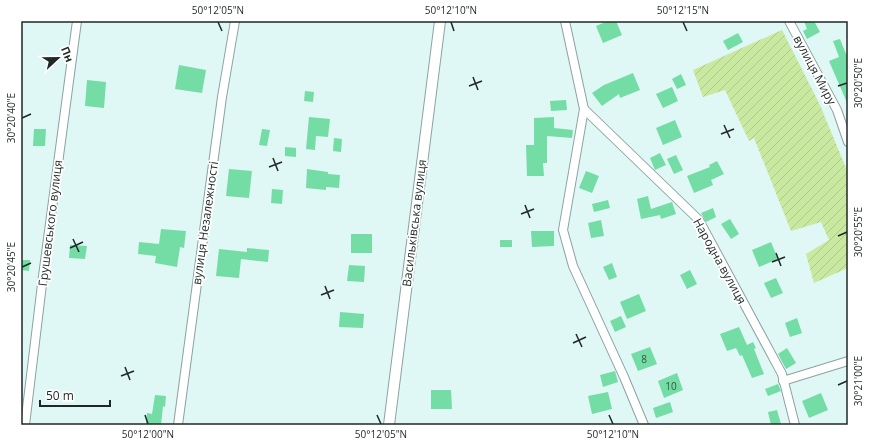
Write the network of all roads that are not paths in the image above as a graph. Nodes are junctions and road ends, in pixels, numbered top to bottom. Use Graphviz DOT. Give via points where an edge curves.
graph roads {
  1 [pos="77,21"];
  2 [pos="235,21"];
  3 [pos="440,21"];
  4 [pos="565,21"];
  5 [pos="789,21"];
  6 [pos="584,109"];
  7 [pos="848,142"];
  8 [pos="848,361"];
  9 [pos="783,381"];
  10 [pos="25,425"];
  11 [pos="178,425"];
  12 [pos="389,425"];
  13 [pos="644,425"];
  14 [pos="795,425"];
  1 -- 10 [label="street, Грушевського вулиця"];
  2 -- 11 [label="street, вулиця Незалежності" via="222,97"];
  3 -- 12 [label="street, Васильківська вулиця"];
  4 -- 6 [label="street"];
  5 -- 7 [label="street, вулиця Миру" via="837,110"];
  6 -- 9 [label="street, Народна вулиця" via="699,220 782,374"];
  6 -- 13 [label="street" via="563,230 573,266"];
  8 -- 9 [label="street"];
  9 -- 14 [label="street, Народна вулиця"];
}
